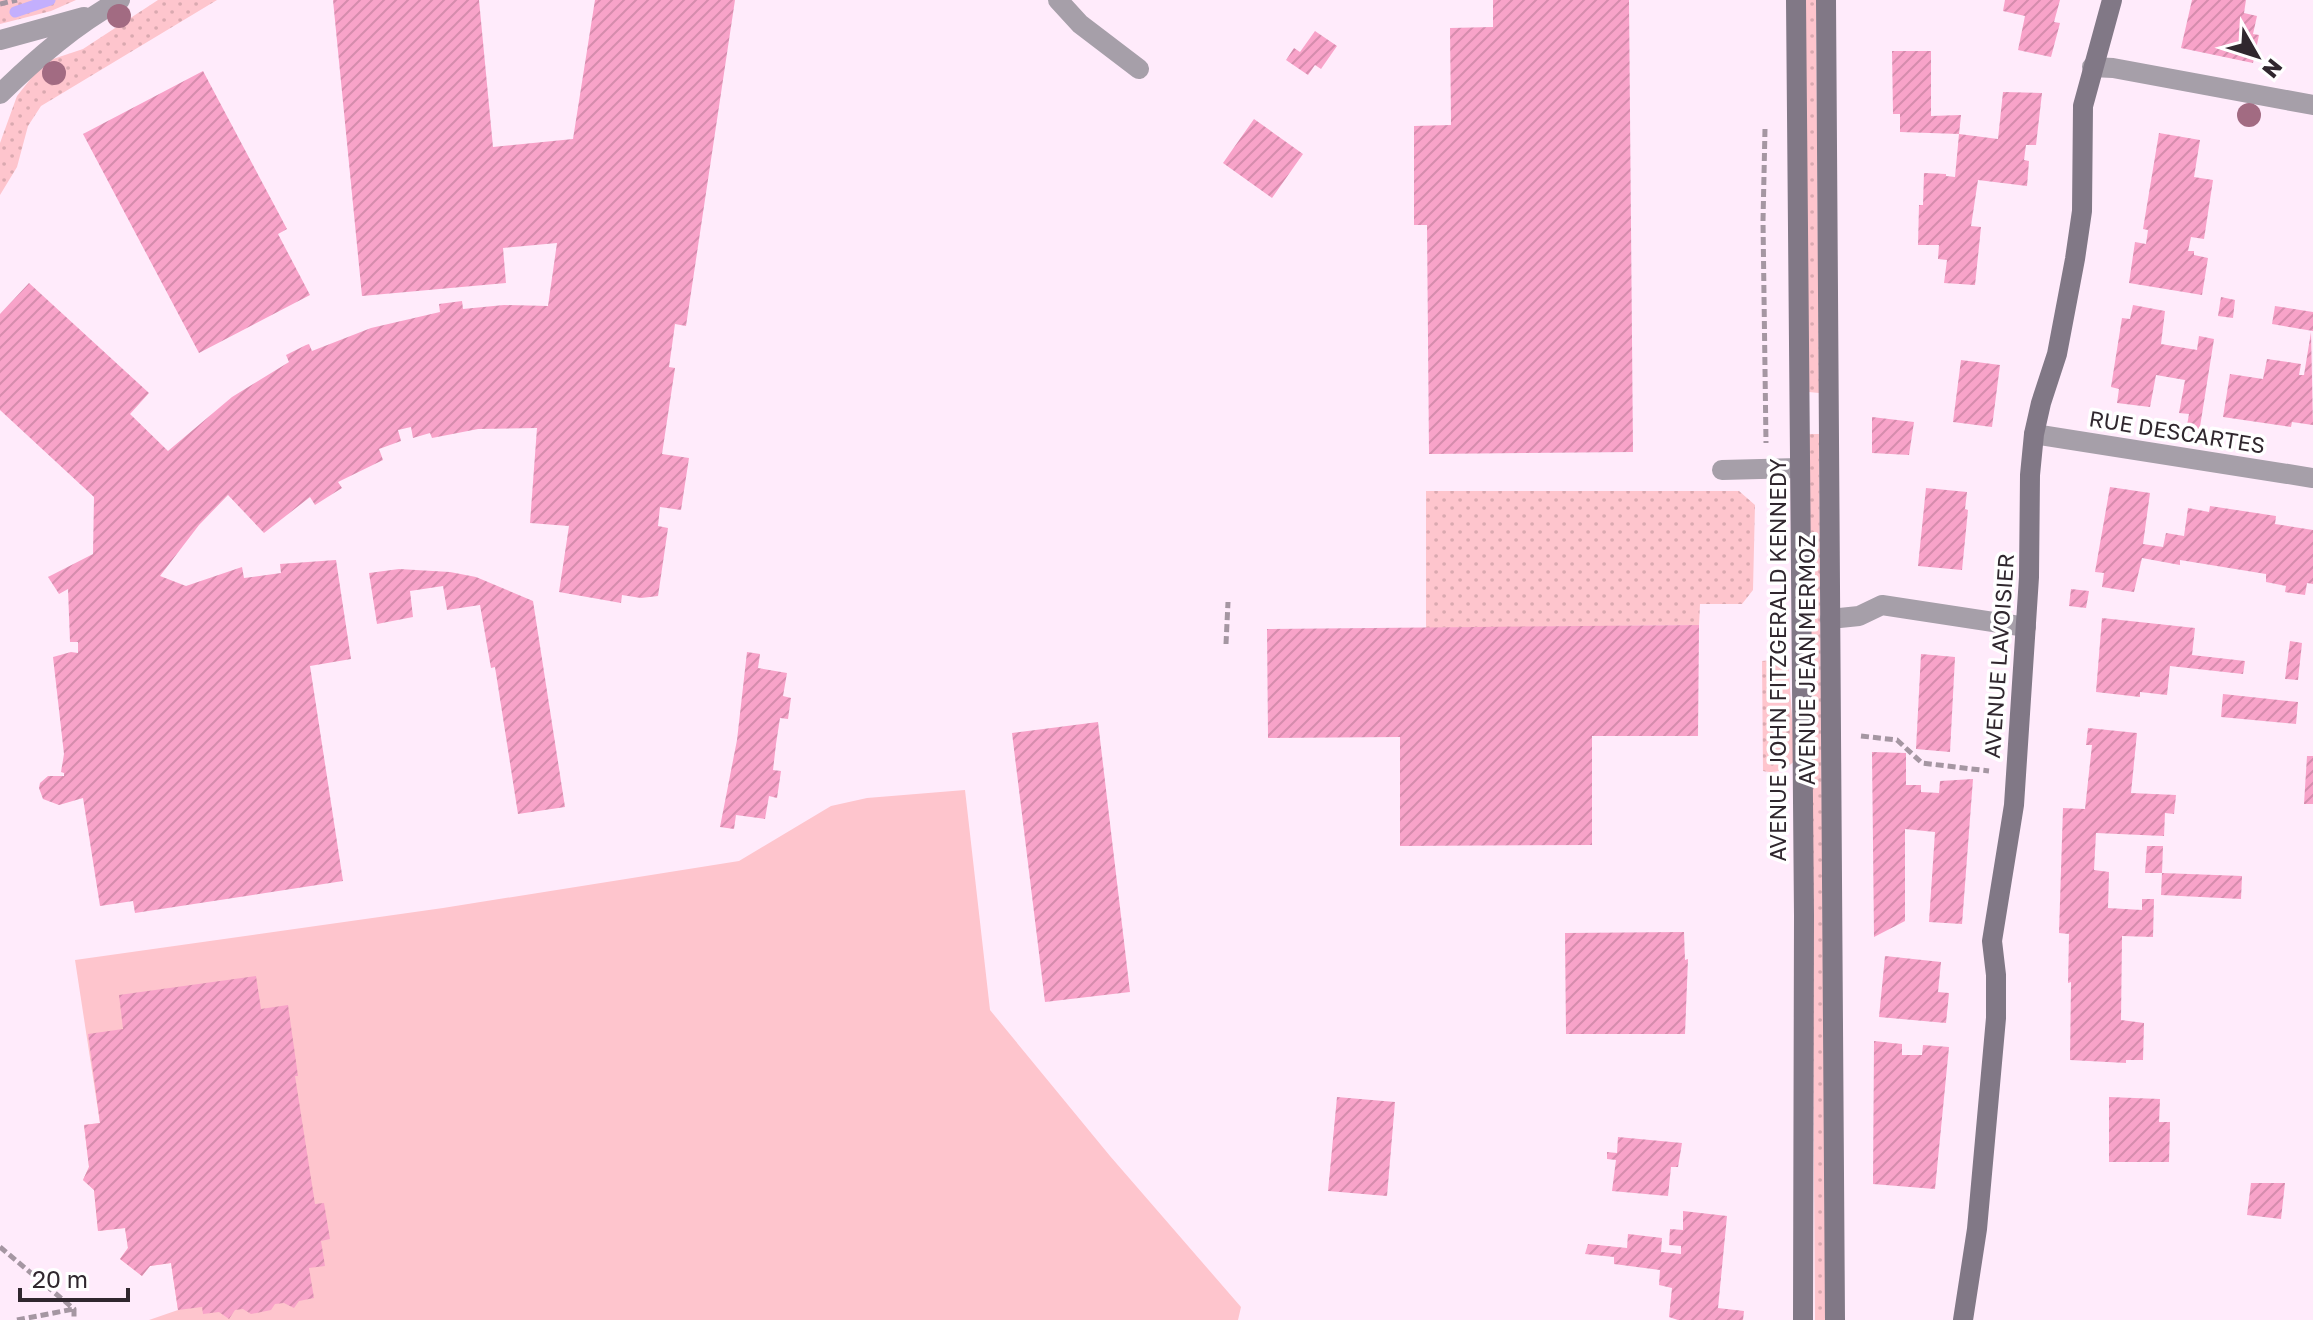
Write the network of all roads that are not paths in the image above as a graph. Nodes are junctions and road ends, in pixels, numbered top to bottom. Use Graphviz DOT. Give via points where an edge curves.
graph roads {
  1 [pos="120,0"];
  2 [pos="1058,0"];
  3 [pos="1796,0"];
  4 [pos="1826,0"];
  5 [pos="2112,0"];
  6 [pos="96,13"];
  7 [pos="0,40"];
  8 [pos="2092,67"];
  9 [pos="1139,69"];
  10 [pos="0,94"];
  11 [pos="2313,105"];
  12 [pos="2034,434"];
  13 [pos="1800,468"];
  14 [pos="1722,470"];
  15 [pos="2313,478"];
  16 [pos="1830,619"];
  17 [pos="2026,627"];
  18 [pos="1803,1320"];
  19 [pos="1835,1320"];
  20 [pos="1963,1320"];
  1 -- 6 [label="street"];
  2 -- 9 [label="street" via="1080,24"];
  3 -- 13 [label="main road, AVENUE JOHN FITZGERALD KENNEDY"];
  4 -- 16 [label="main road, AVENUE JEAN MERMOZ"];
  5 -- 8 [label="main road, AVENUE LAVOISIER"];
  6 -- 7 [label="street"];
  6 -- 10 [label="street"];
  8 -- 11 [label="street"];
  8 -- 12 [label="main road, AVENUE LAVOISIER" via="2083,106 2082,211 2075,259 2057,354"];
  12 -- 15 [label="street, RUE DESCARTES"];
  12 -- 17 [label="main road, AVENUE LAVOISIER"];
  13 -- 14 [label="street"];
  13 -- 18 [label="main road, AVENUE JOHN FITZGERALD KENNEDY"];
  16 -- 17 [label="street" via="1859,616 1882,605"];
  16 -- 19 [label="main road, AVENUE JEAN MERMOZ"];
  17 -- 20 [label="main road, AVENUE LAVOISIER" via="2014,805 1992,941 1996,1018 1977,1229"];
}
